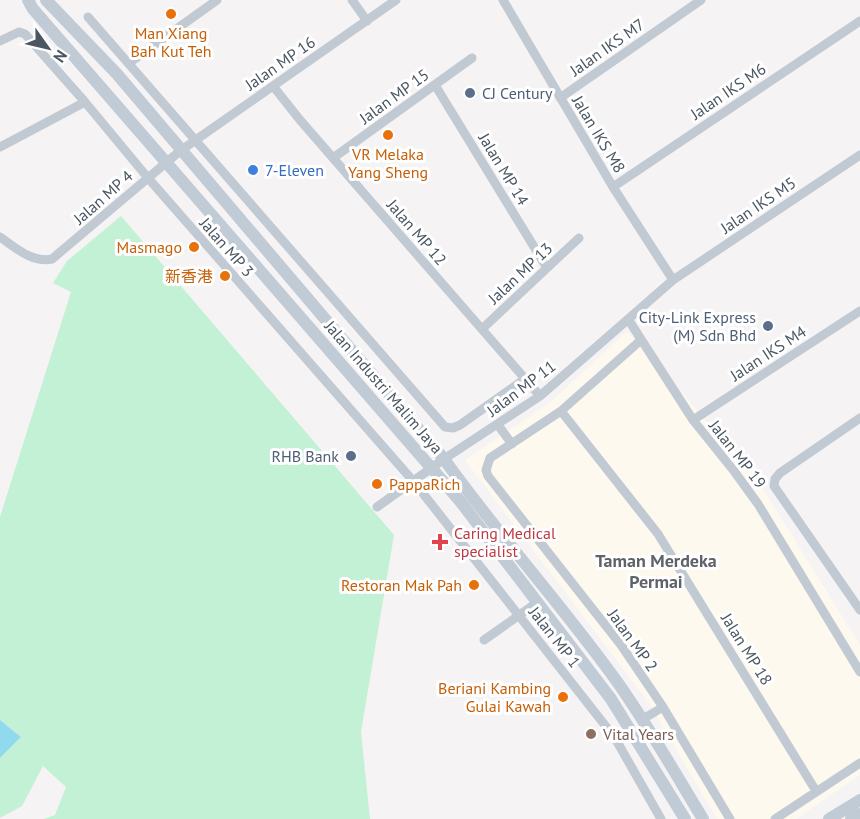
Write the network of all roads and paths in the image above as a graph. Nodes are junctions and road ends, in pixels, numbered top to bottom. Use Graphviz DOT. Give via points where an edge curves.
graph roads {
  1 [pos="28,0"];
  2 [pos="46,0"];
  3 [pos="217,0"];
  4 [pos="352,0"];
  5 [pos="396,0"];
  6 [pos="503,0"];
  7 [pos="699,1"];
  8 [pos="88,17"];
  9 [pos="367,21"];
  10 [pos="860,21"];
  11 [pos="0,41"];
  12 [pos="472,58"];
  13 [pos="129,63"];
  14 [pos="435,85"];
  15 [pos="273,86"];
  16 [pos="560,98"];
  17 [pos="85,102"];
  18 [pos="196,139"];
  19 [pos="0,147"];
  20 [pos="180,151"];
  21 [pos="860,155"];
  22 [pos="333,158"];
  23 [pos="166,162"];
  24 [pos="148,178"];
  25 [pos="613,187"];
  26 [pos="579,238"];
  27 [pos="1,239"];
  28 [pos="547,268"];
  29 [pos="674,280"];
  30 [pos="860,311"];
  31 [pos="628,319"];
  32 [pos="482,329"];
  33 [pos="641,340"];
  34 [pos="525,379"];
  35 [pos="540,396"];
  36 [pos="561,411"];
  37 [pos="860,418"];
  38 [pos="693,420"];
  39 [pos="498,425"];
  40 [pos="512,444"];
  41 [pos="444,459"];
  42 [pos="433,468"];
  43 [pos="414,482"];
  44 [pos="377,507"];
  45 [pos="538,602"];
  46 [pos="860,610"];
  47 [pos="519,615"];
  48 [pos="484,640"];
  49 [pos="860,672"];
  50 [pos="663,707"];
  51 [pos="643,719"];
  52 [pos="860,763"];
  53 [pos="816,791"];
  54 [pos="860,800"];
  55 [pos="860,814"];
  56 [pos="661,819"];
  57 [pos="685,819"];
  58 [pos="703,819"];
  59 [pos="730,819"];
  60 [pos="776,819"];
  61 [pos="829,819"];
  62 [pos="851,819"];
  1 -- 23 [label="main road, Jalan Industri Malim Jaya"];
  2 -- 20 [label="main road, Jalan Industri Malim Jaya" via="117,74"];
  3 -- 13 [label="street"];
  4 -- 9 [label="street"];
  5 -- 9 [label="street, Jalan MP 16"];
  6 -- 16 [label="street, Jalan IKS M8"];
  7 -- 16 [label="street, Jalan IKS M7"];
  8 -- 13 [label="street"];
  9 -- 15 [label="street, Jalan MP 16"];
  10 -- 25 [label="street, Jalan IKS M6"];
  11 -- 17 [label="street, Jalan MP 3" via="19,32 25,34"];
  12 -- 14 [label="street, Jalan MP 15"];
  13 -- 18 [label="street"];
  14 -- 22 [label="street, Jalan MP 15"];
  14 -- 28 [label="street, Jalan MP 14"];
  15 -- 18 [label="street, Jalan MP 16"];
  15 -- 22 [label="street, Jalan MP 12"];
  16 -- 25 [label="street, Jalan IKS M8"];
  17 -- 19 [label="street"];
  17 -- 24 [label="street, Jalan MP 3"];
  18 -- 20 [label="street, Jalan MP 16"];
  18 -- 34 [label="street" via="445,427 460,425"];
  20 -- 23 [label="street, Jalan MP 4"];
  20 -- 41 [label="main road, Jalan Industri Malim Jaya"];
  21 -- 29 [label="street, Jalan IKS M5"];
  22 -- 32 [label="street, Jalan MP 12"];
  23 -- 24 [label="street, Jalan MP 4"];
  23 -- 42 [label="main road, Jalan Industri Malim Jaya"];
  24 -- 27 [label="street, Jalan MP 4" via="52,259 33,259"];
  24 -- 43 [label="street, Jalan MP 3"];
  25 -- 29 [label="street, Jalan IKS M8"];
  26 -- 28 [label="street, Jalan MP 13"];
  28 -- 32 [label="street, Jalan MP 13"];
  29 -- 31 [label="street, Jalan MP 11"];
  30 -- 38 [label="street, Jalan IKS M4"];
  31 -- 33 [label="street, Jalan MP 19"];
  31 -- 35 [label="street, Jalan MP 11"];
  32 -- 34 [label="street, Jalan MP 12"];
  33 -- 36 [label="street"];
  33 -- 38 [label="street, Jalan MP 19"];
  34 -- 35 [label="street, Jalan MP 12"];
  35 -- 39 [label="street, Jalan MP 11"];
  36 -- 40 [label="street"];
  36 -- 53 [label="street, Jalan MP 18" via="658,534"];
  37 -- 46 [label="street" via="780,473 774,486"];
  38 -- 49 [label="street, Jalan MP 19" via="758,504"];
  39 -- 40 [label="street"];
  39 -- 41 [label="street, Jalan MP 11"];
  40 -- 50 [label="street, Jalan MP 2" via="490,458 488,476 621,645"];
  41 -- 42 [label="street, Jalan MP 11"];
  41 -- 51 [label="main road, Jalan Industri Malim Jaya"];
  42 -- 43 [label="street, Jalan MP 11"];
  42 -- 45 [label="main road, Jalan Industri Malim Jaya"];
  43 -- 44 [label="street, Jalan MP 11"];
  43 -- 47 [label="street, Jalan MP 1"];
  45 -- 47 [label="street"];
  45 -- 57 [label="main road, Jalan Industri Malim Jaya" via="611,699"];
  47 -- 48 [label="street"];
  47 -- 56 [label="street, Jalan MP 1" via="615,738"];
  50 -- 51 [label="street"];
  50 -- 59 [label="street, Jalan MP 2"];
  51 -- 58 [label="main road, Jalan Industri Malim Jaya"];
  52 -- 53 [label="street"];
  53 -- 60 [label="street"];
  54 -- 61 [label="main road"];
  55 -- 62 [label="main road"];
}
